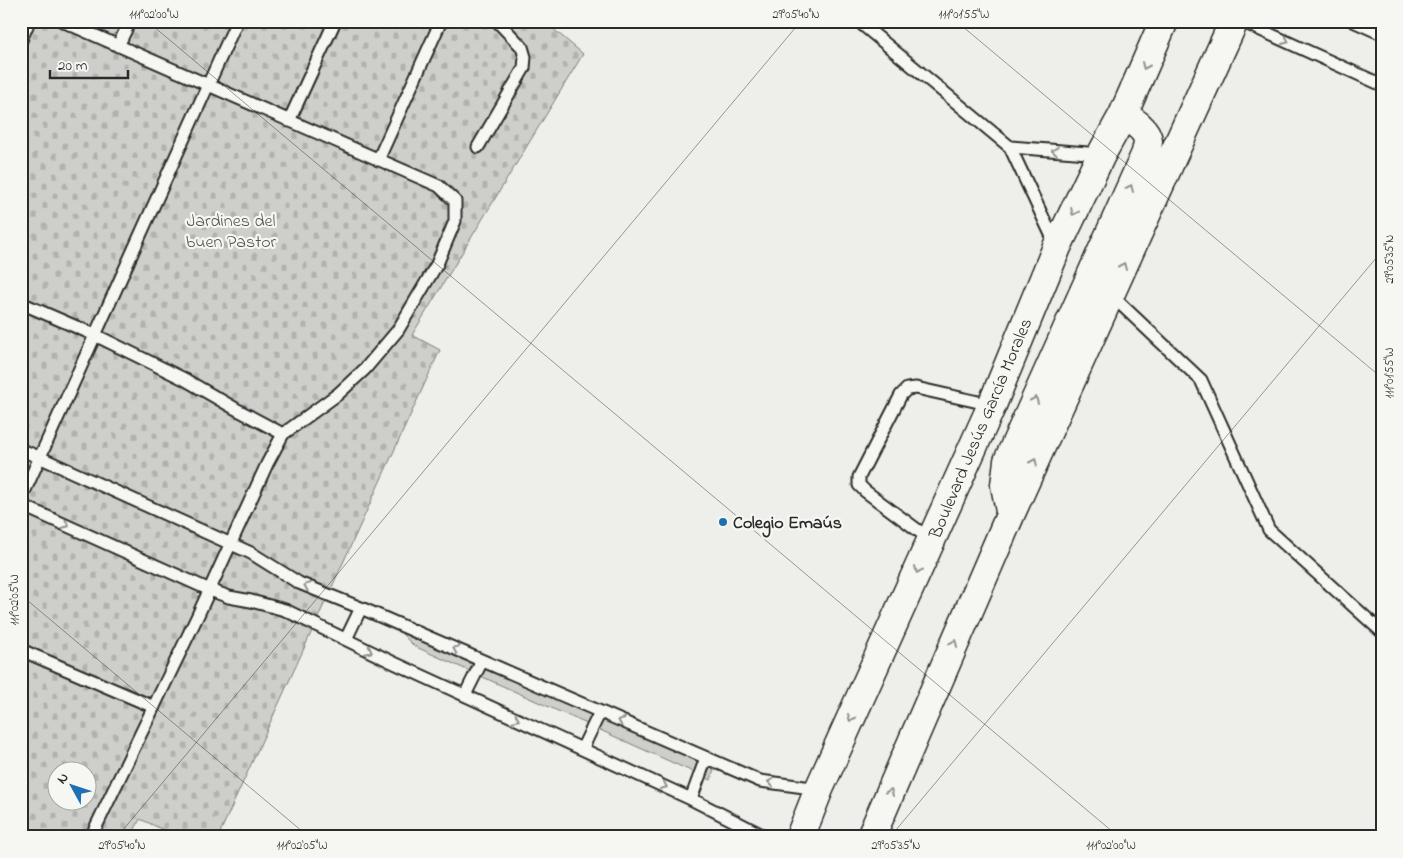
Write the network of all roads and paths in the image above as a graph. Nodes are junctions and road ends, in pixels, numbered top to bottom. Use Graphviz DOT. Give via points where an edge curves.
graph roads {
  1 [pos="29,21"];
  2 [pos="62,21"];
  3 [pos="130,21"];
  4 [pos="238,21"];
  5 [pos="336,21"];
  6 [pos="441,21"];
  7 [pos="497,21"];
  8 [pos="858,21"];
  9 [pos="1164,21"];
  10 [pos="1234,21"];
  11 [pos="1241,21"];
  12 [pos="1353,21"];
  13 [pos="1382,34"];
  14 [pos="21,40"];
  15 [pos="118,46"];
  16 [pos="209,85"];
  17 [pos="1382,85"];
  18 [pos="1123,115"];
  19 [pos="290,121"];
  20 [pos="478,147"];
  21 [pos="1010,147"];
  22 [pos="1101,154"];
  23 [pos="378,160"];
  24 [pos="1057,247"];
  25 [pos="1110,294"];
  26 [pos="21,303"];
  27 [pos="95,335"];
  28 [pos="992,405"];
  29 [pos="283,434"];
  30 [pos="21,450"];
  31 [pos="39,457"];
  32 [pos="21,499"];
  33 [pos="21,506"];
  34 [pos="1011,513"];
  35 [pos="931,540"];
  36 [pos="230,544"];
  37 [pos="210,590"];
  38 [pos="361,608"];
  39 [pos="1382,632"];
  40 [pos="346,639"];
  41 [pos="21,650"];
  42 [pos="482,661"];
  43 [pos="465,695"];
  44 [pos="154,707"];
  45 [pos="600,712"];
  46 [pos="582,749"];
  47 [pos="706,758"];
  48 [pos="820,789"];
  49 [pos="690,799"];
  50 [pos="91,837"];
  51 [pos="766,837"];
  52 [pos="800,837"];
  53 [pos="871,837"];
  1 -- 14 [label="lane"];
  2 -- 15 [label="lane"];
  3 -- 15 [label="lane"];
  4 -- 16 [label="lane"];
  5 -- 19 [label="lane"];
  6 -- 23 [label="lane"];
  7 -- 20 [label="lane" via="522,47 524,68"];
  8 -- 21 [label="lane"];
  9 -- 18 [label="main road, Boulevard Jesús García Morales, one-way"];
  25 -- 10 [label="main road, one-way"];
  11 -- 17 [label="lane, one-way"];
  12 -- 13 [label="lane"];
  15 -- 16 [label="lane"];
  16 -- 19 [label="lane"];
  16 -- 27 [label="lane"];
  18 -- 22 [label="main road, Boulevard Jesús García Morales"];
  34 -- 18 [label="main road, one-way" via="1005,485 1008,461 1146,154 1148,141 1145,133"];
  19 -- 23 [label="lane"];
  22 -- 21 [label="lane, one-way"];
  21 -- 24 [label="lane"];
  22 -- 24 [label="main road, Boulevard Jesús García Morales, one-way"];
  23 -- 29 [label="lane" via="439,186 455,201 455,221 437,264 398,330 365,369 338,394"];
  24 -- 28 [label="main road, Boulevard Jesús García Morales"];
  34 -- 25 [label="main road, one-way"];
  25 -- 39 [label="lane" via="1201,380 1269,530"];
  26 -- 27 [label="lane"];
  27 -- 29 [label="lane" via="184,379"];
  27 -- 31 [label="lane"];
  28 -- 35 [label="main road, Boulevard Jesús García Morales"];
  28 -- 35 [label="lane" via="916,388 907,389 859,477 859,485 865,492"];
  29 -- 36 [label="lane"];
  30 -- 31 [label="lane"];
  31 -- 32 [label="lane"];
  31 -- 36 [label="lane"];
  33 -- 37 [label="lane, one-way"];
  53 -- 34 [label="main road, one-way"];
  35 -- 48 [label="main road, Boulevard Jesús García Morales, one-way"];
  36 -- 37 [label="lane"];
  38 -- 36 [label="lane, one-way" via="299,583"];
  37 -- 40 [label="lane" via="285,610"];
  37 -- 44 [label="lane"];
  38 -- 40 [label="lane"];
  42 -- 38 [label="lane, one-way"];
  40 -- 43 [label="lane, one-way"];
  41 -- 44 [label="lane"];
  42 -- 43 [label="lane"];
  42 -- 45 [label="lane"];
  43 -- 46 [label="lane, one-way"];
  44 -- 50 [label="lane"];
  45 -- 46 [label="lane"];
  47 -- 45 [label="lane, one-way"];
  46 -- 49 [label="lane, one-way"];
  48 -- 47 [label="lane, one-way" via="760,781"];
  47 -- 49 [label="lane"];
  48 -- 52 [label="main road, Boulevard Jesús García Morales"];
  49 -- 51 [label="lane"];
}
